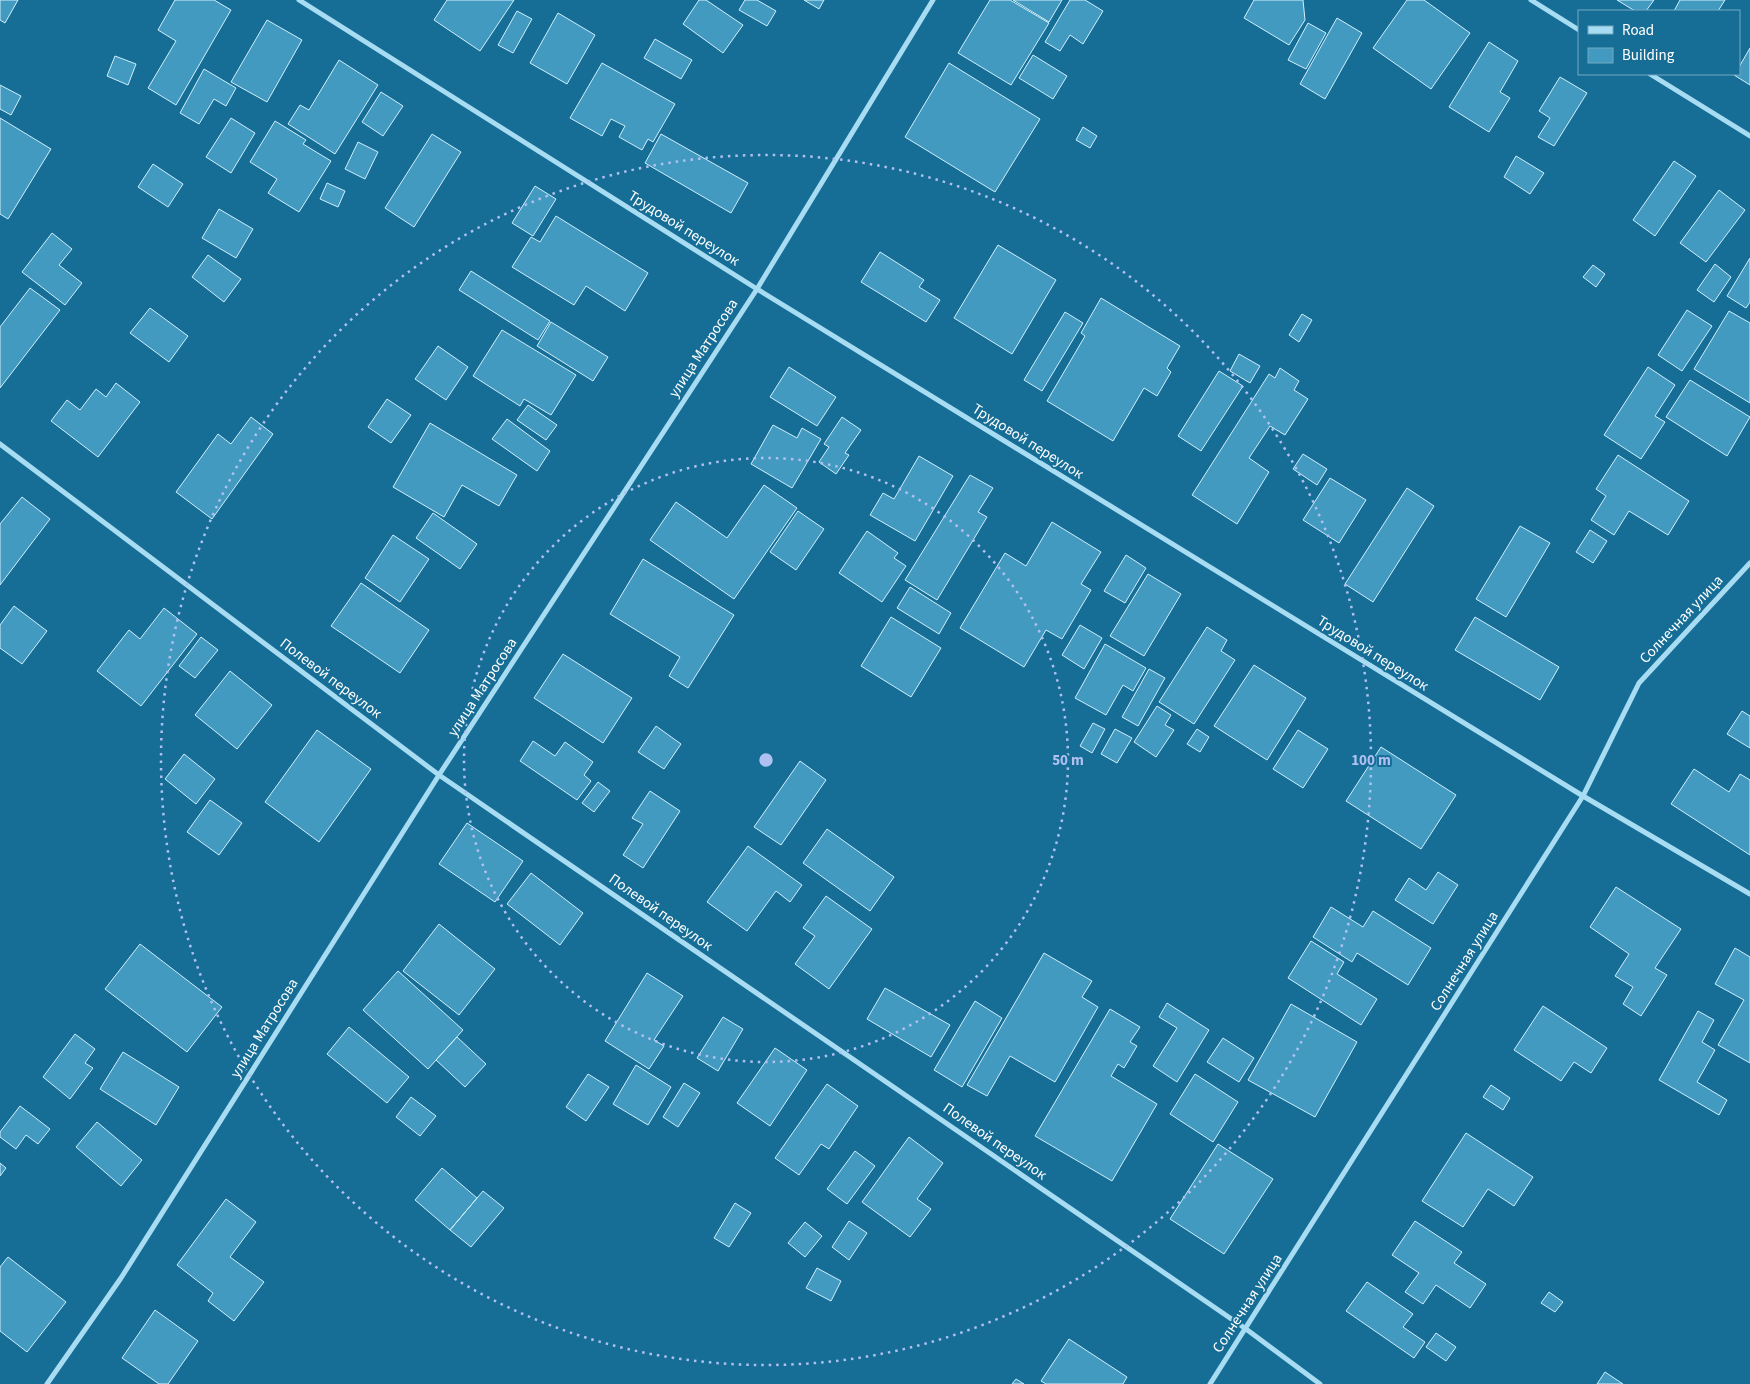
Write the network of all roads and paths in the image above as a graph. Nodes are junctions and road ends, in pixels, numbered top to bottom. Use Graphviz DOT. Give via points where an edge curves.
graph roads {
  1 [pos="299,0"];
  2 [pos="932,0"];
  3 [pos="1531,0"];
  4 [pos="1578,29"];
  5 [pos="1652,75"];
  6 [pos="1750,136"];
  7 [pos="757,289"];
  8 [pos="0,444"];
  9 [pos="1750,563"];
  10 [pos="439,775"];
  11 [pos="1583,796"];
  12 [pos="1750,894"];
  13 [pos="1246,1329"];
  14 [pos="47,1384"];
  15 [pos="1210,1384"];
  16 [pos="1320,1384"];
  1 -- 7 [label="street, Трудовой переулок"];
  2 -- 7 [label="street, улица Матросова"];
  3 -- 4 [label="street"];
  5 -- 6 [label="street"];
  7 -- 10 [label="street, улица Матросова"];
  7 -- 11 [label="street, Трудовой переулок"];
  8 -- 10 [label="street, Полевой переулок"];
  9 -- 11 [label="street, Солнечная улица" via="1639,683"];
  10 -- 13 [label="street, Полевой переулок"];
  10 -- 14 [label="street, улица Матросова" via="121,1278"];
  11 -- 12 [label="street, Трудовой переулок"];
  11 -- 13 [label="street, Солнечная улица"];
  13 -- 15 [label="street, Солнечная улица"];
  13 -- 16 [label="street, Полевой переулок"];
}
